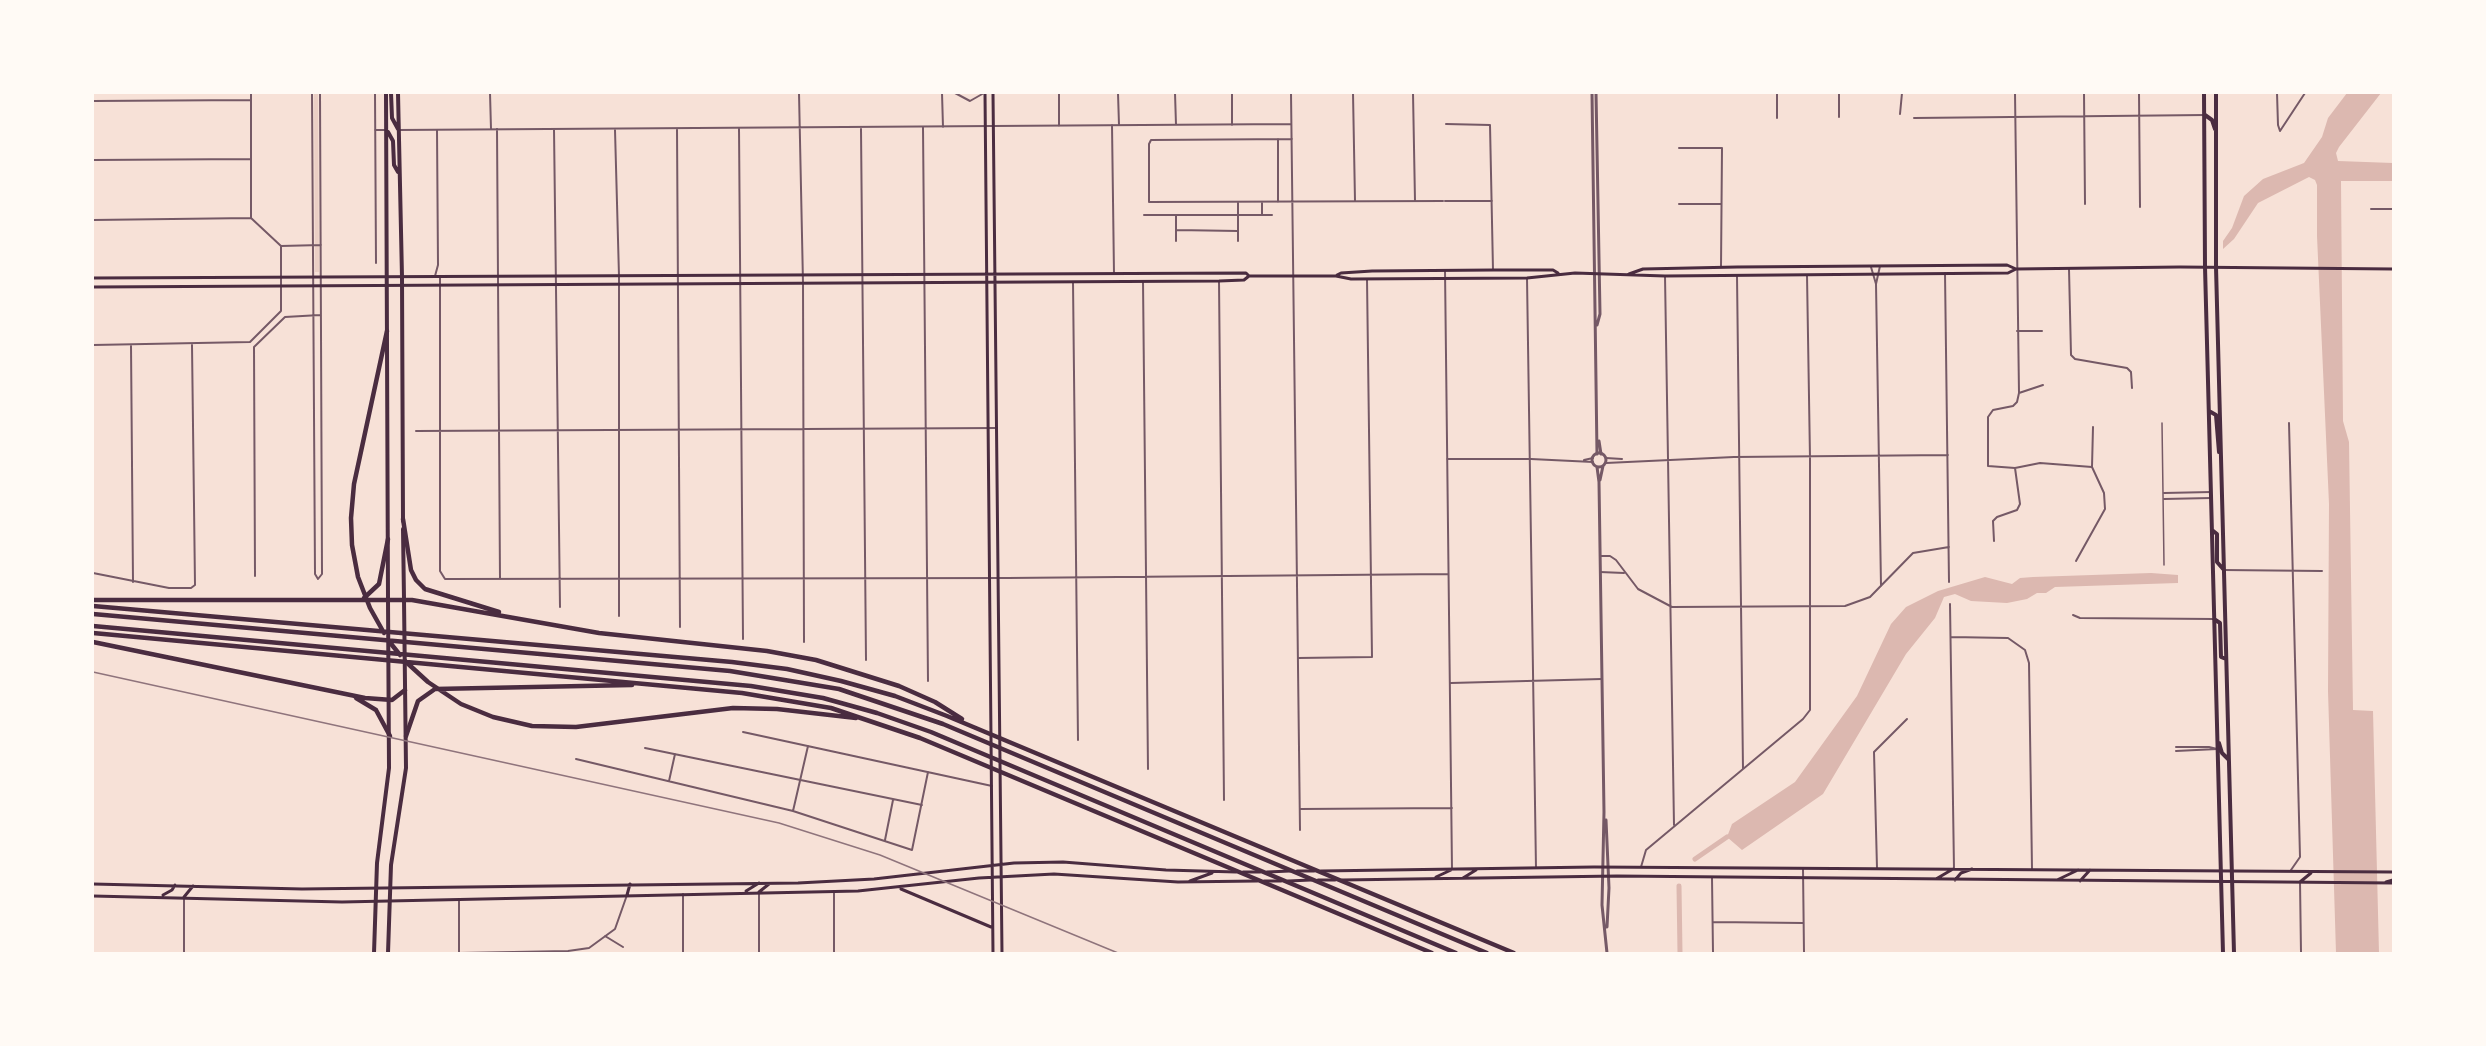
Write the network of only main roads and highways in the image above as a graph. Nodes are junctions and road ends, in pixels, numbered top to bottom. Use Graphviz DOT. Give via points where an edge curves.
graph roads {
  1 [pos="386,93"];
  2 [pos="391,93"];
  3 [pos="398,93"];
  4 [pos="985,93"];
  5 [pos="993,93"];
  6 [pos="2204,93"];
  7 [pos="2216,93"];
  8 [pos="2205,115"];
  9 [pos="387,130"];
  10 [pos="398,130"];
  11 [pos="2216,133"];
  12 [pos="399,172"];
  13 [pos="2205,267"];
  14 [pos="2216,267"];
  15 [pos="1721,268"];
  16 [pos="1744,268"];
  17 [pos="2016,269"];
  18 [pos="2393,269"];
  19 [pos="1558,273"];
  20 [pos="988,274"];
  21 [pos="1151,274"];
  22 [pos="1628,274"];
  23 [pos="996,275"];
  24 [pos="1249,276"];
  25 [pos="1336,276"];
  26 [pos="1711,276"];
  27 [pos="1737,276"];
  28 [pos="387,277"];
  29 [pos="402,277"];
  30 [pos="93,278"];
  31 [pos="1143,281"];
  32 [pos="988,282"];
  33 [pos="996,282"];
  34 [pos="387,286"];
  35 [pos="402,286"];
  36 [pos="93,287"];
  37 [pos="387,331"];
  38 [pos="2209,411"];
  39 [pos="2222,464"];
  40 [pos="403,519"];
  41 [pos="2212,530"];
  42 [pos="388,539"];
  43 [pos="2224,570"];
  44 [pos="388,599"];
  45 [pos="404,599"];
  46 [pos="93,600"];
  47 [pos="362,600"];
  48 [pos="93,606"];
  49 [pos="93,614"];
  50 [pos="510,616"];
  51 [pos="2214,619"];
  52 [pos="93,626"];
  53 [pos="93,633"];
  54 [pos="93,642"];
  55 [pos="2226,659"];
  56 [pos="650,684"];
  57 [pos="405,690"];
  58 [pos="348,695"];
  59 [pos="389,700"];
  60 [pos="865,718"];
  61 [pos="977,729"];
  62 [pos="390,736"];
  63 [pos="406,736"];
  64 [pos="2217,740"];
  65 [pos="2229,760"];
  66 [pos="1001,864"];
  67 [pos="992,865"];
  68 [pos="1973,868"];
  69 [pos="1452,869"];
  70 [pos="1480,869"];
  71 [pos="1954,869"];
  72 [pos="2079,869"];
  73 [pos="2091,870"];
  74 [pos="2221,871"];
  75 [pos="2232,871"];
  76 [pos="1217,872"];
  77 [pos="2393,872"];
  78 [pos="2313,873"];
  79 [pos="1001,876"];
  80 [pos="992,877"];
  81 [pos="1431,878"];
  82 [pos="1463,878"];
  83 [pos="1934,879"];
  84 [pos="1955,880"];
  85 [pos="2056,880"];
  86 [pos="2080,881"];
  87 [pos="2393,881"];
  88 [pos="1188,882"];
  89 [pos="2221,882"];
  90 [pos="2232,882"];
  91 [pos="2300,882"];
  92 [pos="759,883"];
  93 [pos="770,883"];
  94 [pos="93,884"];
  95 [pos="630,884"];
  96 [pos="175,885"];
  97 [pos="195,885"];
  98 [pos="375,888"];
  99 [pos="389,888"];
  100 [pos="899,888"];
  101 [pos="744,892"];
  102 [pos="759,892"];
  103 [pos="627,895"];
  104 [pos="93,896"];
  105 [pos="161,896"];
  106 [pos="184,897"];
  107 [pos="374,901"];
  108 [pos="388,901"];
  109 [pos="992,927"];
  110 [pos="374,953"];
  111 [pos="388,953"];
  112 [pos="993,953"];
  113 [pos="1002,953"];
  114 [pos="1432,953"];
  115 [pos="1456,953"];
  116 [pos="1487,953"];
  117 [pos="1514,953"];
  118 [pos="2223,953"];
  119 [pos="2234,953"];
  1 -- 9 [label="main road"];
  2 -- 10 [label="main road" via="392,118"];
  3 -- 10 [label="main road"];
  4 -- 20 [label="main road"];
  5 -- 23 [label="main road"];
  6 -- 8 [label="main road"];
  7 -- 11 [label="main road"];
  8 -- 11 [label="main road" via="2212,120"];
  8 -- 13 [label="main road"];
  9 -- 12 [label="main road"];
  9 -- 28 [label="main road"];
  10 -- 12 [label="main road"];
  11 -- 14 [label="main road"];
  12 -- 29 [label="main road"];
  13 -- 14 [label="main road"];
  13 -- 17 [label="main road"];
  13 -- 38 [label="main road"];
  14 -- 18 [label="main road"];
  14 -- 39 [label="main road"];
  15 -- 16 [label="main road"];
  15 -- 22 [label="main road" via="1643,269"];
  15 -- 26 [label="main road"];
  16 -- 17 [label="main road" via="2007,265"];
  16 -- 27 [label="main road"];
  17 -- 27 [label="main road" via="2007,273"];
  19 -- 22 [label="main road"];
  19 -- 25 [label="main road" via="1527,278"];
  19 -- 25 [label="main road" via="1445,270"];
  20 -- 23 [label="main road"];
  20 -- 29 [label="main road"];
  20 -- 32 [label="main road"];
  21 -- 23 [label="main road"];
  21 -- 24 [label="main road"];
  21 -- 31 [label="main road"];
  22 -- 26 [label="main road"];
  23 -- 33 [label="main road"];
  24 -- 25 [label="main road"];
  24 -- 31 [label="main road" via="1244,280"];
  26 -- 27 [label="main road"];
  28 -- 29 [label="main road"];
  28 -- 30 [label="main road"];
  28 -- 34 [label="main road"];
  29 -- 35 [label="main road"];
  31 -- 33 [label="main road"];
  32 -- 33 [label="main road"];
  32 -- 35 [label="main road"];
  32 -- 67 [label="main road"];
  33 -- 66 [label="main road"];
  34 -- 35 [label="main road"];
  34 -- 36 [label="main road"];
  34 -- 37 [label="main road"];
  35 -- 40 [label="main road"];
  37 -- 42 [label="main road"];
  37 -- 60 [label="highway" via="352,494 351,538 370,608 389,641 428,682 461,704 509,722 553,728 733,708"];
  38 -- 39 [label="main road" via="2216,415"];
  38 -- 41 [label="main road"];
  39 -- 43 [label="main road"];
  40 -- 45 [label="main road"];
  40 -- 50 [label="highway" via="411,570 425,589"];
  41 -- 43 [label="main road" via="2217,534 2217,562"];
  41 -- 51 [label="main road"];
  42 -- 44 [label="main road"];
  42 -- 47 [label="highway" via="379,584"];
  43 -- 55 [label="main road"];
  44 -- 45 [label="highway"];
  44 -- 47 [label="highway"];
  44 -- 59 [label="main road"];
  45 -- 50 [label="highway"];
  45 -- 57 [label="main road"];
  46 -- 47 [label="highway"];
  48 -- 61 [label="highway" via="787,669 877,691"];
  49 -- 116 [label="highway" via="730,671 785,678 875,699"];
  50 -- 61 [label="highway" via="599,633 767,651 823,662 910,691"];
  51 -- 55 [label="main road" via="2220,623 2221,657"];
  51 -- 64 [label="main road"];
  52 -- 115 [label="highway" via="787,691 877,712"];
  53 -- 56 [label="highway"];
  54 -- 58 [label="highway"];
  55 -- 65 [label="main road"];
  56 -- 60 [label="highway" via="777,697"];
  56 -- 63 [label="highway" via="435,689 416,704"];
  57 -- 59 [label="highway" via="398,698"];
  57 -- 63 [label="main road"];
  58 -- 59 [label="highway"];
  58 -- 62 [label="highway" via="376,710"];
  59 -- 62 [label="main road"];
  60 -- 114 [label="highway"];
  61 -- 117 [label="highway"];
  62 -- 98 [label="main road" via="388,789"];
  63 -- 99 [label="main road" via="404,784"];
  64 -- 65 [label="main road"];
  64 -- 74 [label="main road"];
  65 -- 75 [label="main road"];
  66 -- 67 [label="main road"];
  66 -- 76 [label="main road" via="1073,862"];
  66 -- 79 [label="main road"];
  67 -- 80 [label="main road"];
  67 -- 93 [label="main road" via="860,880"];
  68 -- 71 [label="main road"];
  68 -- 72 [label="main road"];
  68 -- 84 [label="main road"];
  69 -- 70 [label="main road"];
  69 -- 76 [label="main road"];
  69 -- 81 [label="main road"];
  70 -- 71 [label="main road"];
  70 -- 82 [label="main road"];
  71 -- 83 [label="main road"];
  72 -- 73 [label="main road"];
  72 -- 85 [label="main road"];
  73 -- 74 [label="main road"];
  73 -- 86 [label="main road"];
  74 -- 75 [label="main road"];
  74 -- 89 [label="main road"];
  75 -- 78 [label="main road"];
  75 -- 90 [label="main road"];
  76 -- 88 [label="main road"];
  77 -- 78 [label="main road"];
  78 -- 91 [label="main road"];
  79 -- 80 [label="main road"];
  79 -- 88 [label="main road" via="1088,874"];
  79 -- 113 [label="main road"];
  80 -- 100 [label="main road"];
  80 -- 109 [label="main road"];
  81 -- 82 [label="main road"];
  81 -- 88 [label="main road"];
  82 -- 83 [label="main road"];
  83 -- 84 [label="main road"];
  84 -- 85 [label="main road"];
  85 -- 86 [label="main road"];
  86 -- 89 [label="main road"];
  87 -- 91 [label="main road"];
  89 -- 90 [label="main road"];
  89 -- 118 [label="main road"];
  90 -- 91 [label="main road"];
  90 -- 119 [label="main road"];
  92 -- 93 [label="main road"];
  92 -- 95 [label="main road"];
  92 -- 101 [label="main road"];
  93 -- 102 [label="main road"];
  94 -- 96 [label="main road"];
  95 -- 99 [label="main road"];
  95 -- 103 [label="main road"];
  96 -- 97 [label="main road"];
  96 -- 105 [label="main road"];
  97 -- 98 [label="main road"];
  97 -- 106 [label="main road"];
  98 -- 99 [label="main road"];
  98 -- 107 [label="main road"];
  99 -- 108 [label="main road"];
  100 -- 102 [label="main road"];
  100 -- 109 [label="main road"];
  101 -- 102 [label="main road"];
  101 -- 103 [label="main road"];
  103 -- 108 [label="main road"];
  104 -- 105 [label="main road"];
  105 -- 106 [label="main road"];
  106 -- 107 [label="main road"];
  107 -- 108 [label="main road"];
  107 -- 110 [label="main road"];
  108 -- 111 [label="main road"];
  109 -- 112 [label="main road"];
}
